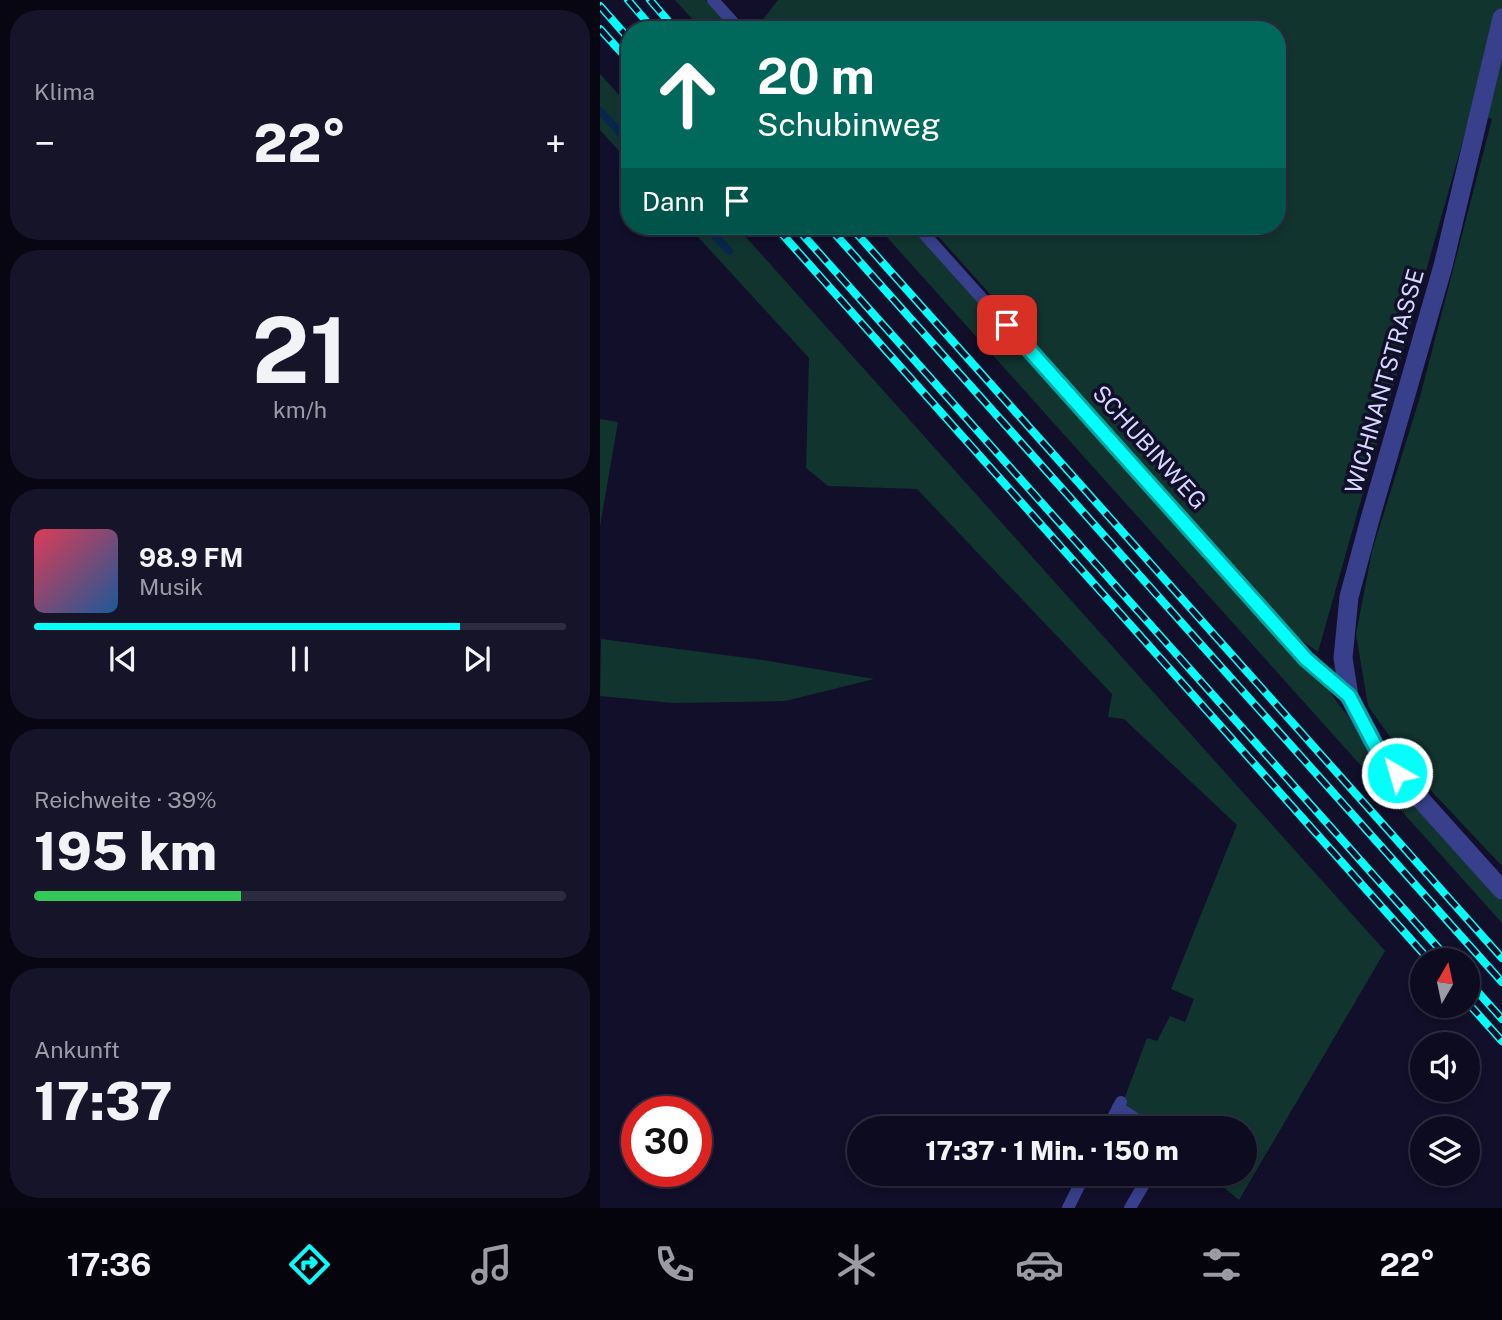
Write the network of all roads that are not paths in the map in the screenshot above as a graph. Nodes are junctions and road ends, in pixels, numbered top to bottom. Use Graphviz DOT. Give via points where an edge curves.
graph roads {
  1 [pos="713,0"];
  2 [pos="1502,18"];
  3 [pos="732,21"];
  4 [pos="925,235"];
  5 [pos="1349,696"];
  6 [pos="1502,890"];
  7 [pos="1113,1116"];
  8 [pos="1134,1116"];
  9 [pos="1079,1186"];
  10 [pos="1143,1186"];
  11 [pos="1068,1208"];
  12 [pos="1130,1208"];
  1 -- 3 [label="lane"];
  2 -- 5 [label="street, WICHNANTSTRASSE" via="1444,266 1349,597 1343,658"];
  4 -- 5 [label="lane, SCHUBINWEG" via="1306,659"];
  5 -- 6 [label="street, WICHNANTSTRASSE" via="1379,753"];
  7 -- 8 [label="lane" via="1119,1104"];
  9 -- 11 [label="lane"];
  10 -- 12 [label="lane"];
}
